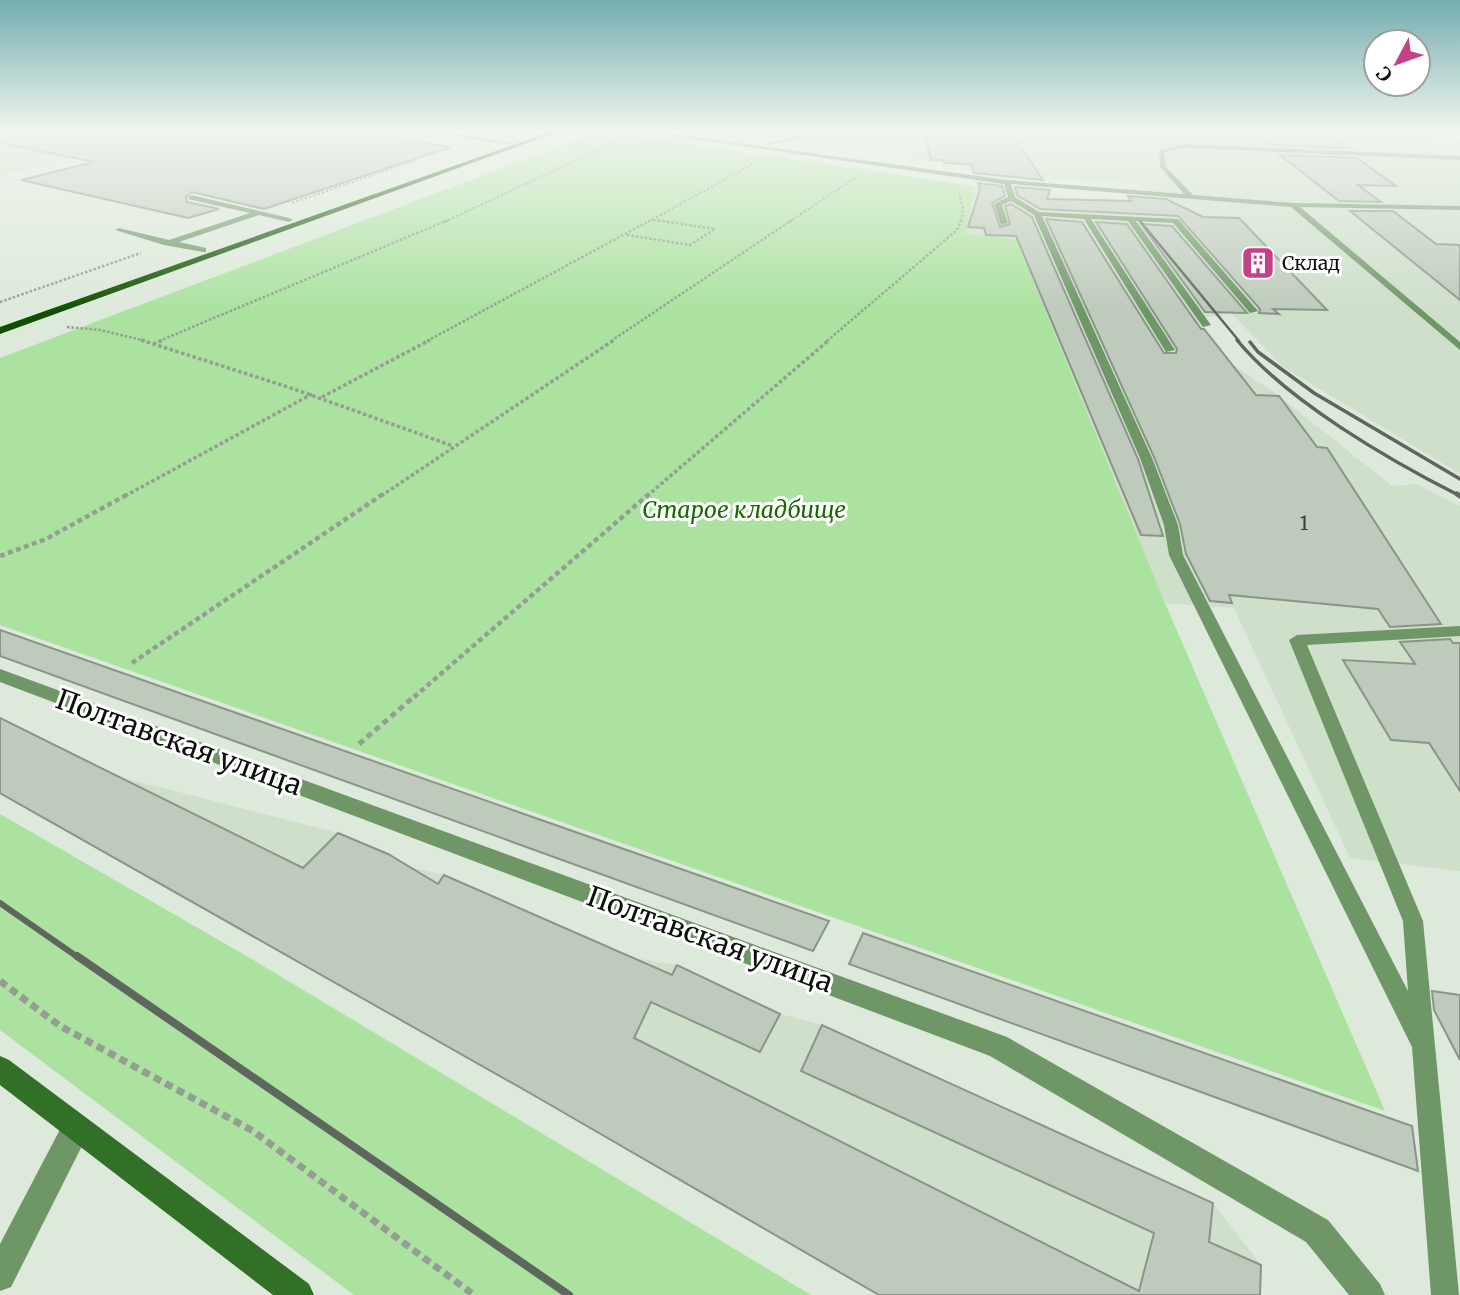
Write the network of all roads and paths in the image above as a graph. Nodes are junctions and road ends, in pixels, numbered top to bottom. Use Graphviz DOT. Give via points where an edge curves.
graph roads {
  1 [pos="372,190"];
  2 [pos="390,190"];
  3 [pos="514,190"];
  4 [pos="705,190"];
  5 [pos="836,190"];
  6 [pos="1010,190"];
  7 [pos="1021,190"];
  8 [pos="1185,190"];
  9 [pos="958,192"];
  10 [pos="191,197"];
  11 [pos="1191,197"];
  12 [pos="1293,205"];
  13 [pos="1460,208"];
  14 [pos="246,209"];
  15 [pos="259,213"];
  16 [pos="1037,214"];
  17 [pos="1087,218"];
  18 [pos="653,219"];
  19 [pos="289,220"];
  20 [pos="1131,220"];
  21 [pos="1004,223"];
  22 [pos="119,230"];
  23 [pos="626,234"];
  24 [pos="153,239"];
  25 [pos="167,243"];
  26 [pos="203,250"];
  27 [pos="1253,311"];
  28 [pos="0,322"];
  29 [pos="1206,325"];
  30 [pos="59,327"];
  31 [pos="0,331"];
  32 [pos="152,344"];
  33 [pos="1460,347"];
  34 [pos="1170,350"];
  35 [pos="312,394"];
  36 [pos="322,397"];
  37 [pos="453,447"];
  38 [pos="0,556"];
  39 [pos="1460,631"];
  40 [pos="132,663"];
  41 [pos="0,675"];
  42 [pos="359,744"];
  43 [pos="0,981"];
  44 [pos="1424,1046"];
  45 [pos="0,1069"];
  46 [pos="76,1128"];
  47 [pos="0,1276"];
  48 [pos="298,1295"];
  49 [pos="474,1295"];
  50 [pos="1369,1295"];
  51 [pos="1445,1295"];
  1 -- 19 [label="main road"];
  2 -- 31 [label="main road"];
  3 -- 32 [label="path"];
  4 -- 18 [label="path"];
  5 -- 37 [label="path"];
  6 -- 16 [label="lane"];
  6 -- 21 [label="lane" via="998,204"];
  7 -- 11 [label="lane"];
  8 -- 11 [label="lane"];
  9 -- 42 [label="path" via="965,205 957,230"];
  10 -- 14 [label="lane"];
  11 -- 12 [label="lane"];
  12 -- 13 [label="lane"];
  12 -- 33 [label="lane"];
  14 -- 15 [label="lane"];
  14 -- 24 [label="lane"];
  15 -- 19 [label="lane"];
  15 -- 25 [label="lane"];
  16 -- 17 [label="lane"];
  16 -- 44 [label="lane" via="1146,458 1171,525 1176,555"];
  17 -- 20 [label="lane"];
  17 -- 34 [label="lane"];
  18 -- 23 [label="path"];
  18 -- 23 [label="path" via="715,229 690,245"];
  19 -- 26 [label="main road"];
  20 -- 27 [label="lane" via="1175,221"];
  20 -- 29 [label="lane"];
  22 -- 24 [label="lane"];
  23 -- 36 [label="path"];
  24 -- 25 [label="lane"];
  25 -- 26 [label="lane"];
  26 -- 28 [label="main road"];
  30 -- 32 [label="path" via="82,327"];
  32 -- 35 [label="path"];
  35 -- 36 [label="path"];
  35 -- 38 [label="path" via="46,540"];
  36 -- 37 [label="path"];
  37 -- 40 [label="path"];
  39 -- 44 [label="lane" via="1297,640 1413,921"];
  41 -- 50 [label="street, Полтавская улица" via="998,1046 1317,1231"];
  43 -- 49 [label="path" via="60,1026 253,1131"];
  44 -- 51 [label="lane"];
  45 -- 46 [label="street"];
  46 -- 47 [label="street"];
  46 -- 48 [label="street"];
}
